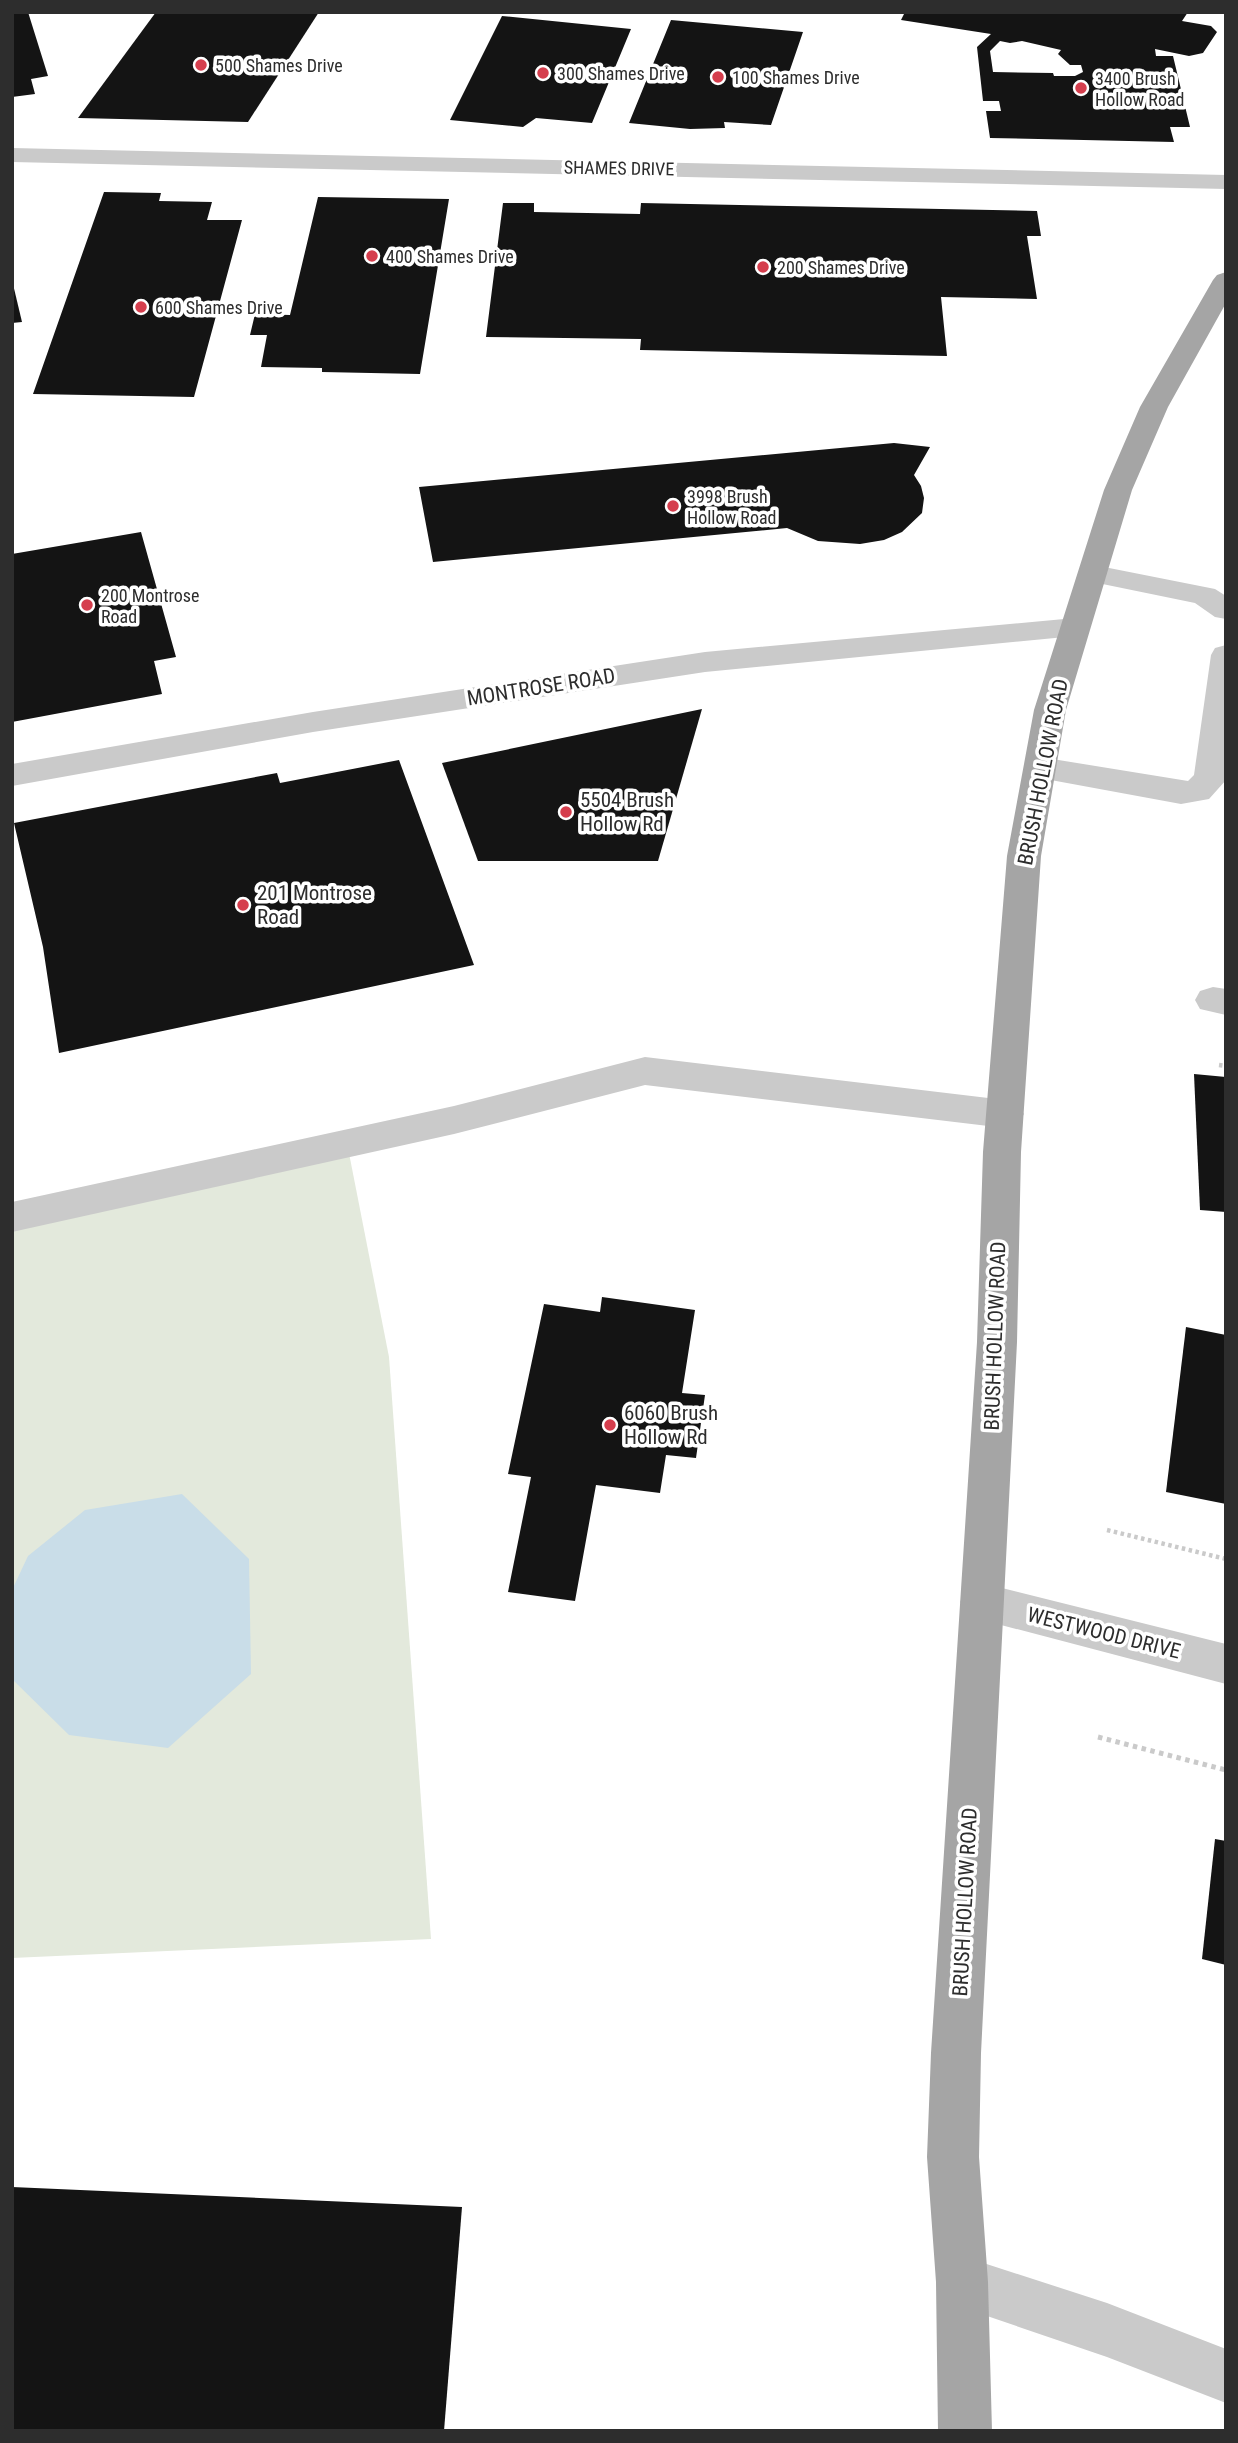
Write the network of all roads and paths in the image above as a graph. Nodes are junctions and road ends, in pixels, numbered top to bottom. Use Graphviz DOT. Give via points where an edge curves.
graph roads {
  1 [pos="12,155"];
  2 [pos="1226,182"];
  3 [pos="1226,280"];
  4 [pos="1094,574"];
  5 [pos="1226,610"];
  6 [pos="1074,628"];
  7 [pos="1226,655"];
  8 [pos="1040,768"];
  9 [pos="12,775"];
  10 [pos="1219,1065"];
  11 [pos="1226,1066"];
  12 [pos="1005,1114"];
  13 [pos="12,1217"];
  14 [pos="1107,1530"];
  15 [pos="1226,1559"];
  16 [pos="982,1602"];
  17 [pos="1226,1664"];
  18 [pos="1098,1737"];
  19 [pos="1226,1770"];
  20 [pos="962,2282"];
  21 [pos="1226,2376"];
  22 [pos="965,2431"];
  1 -- 2 [label="street, SHAMES DRIVE"];
  3 -- 4 [label="main road, BRUSH HOLLOW ROAD" via="1140,436"];
  4 -- 5 [label="street" via="1204,596"];
  4 -- 6 [label="main road, BRUSH HOLLOW ROAD"];
  6 -- 8 [label="main road, BRUSH HOLLOW ROAD" via="1050,710"];
  6 -- 9 [label="street, MONTROSE ROAD" via="705,662 313,722"];
  7 -- 8 [label="street" via="1210,779 1197,791 1181,793"];
  8 -- 12 [label="main road, BRUSH HOLLOW ROAD" via="1024,856"];
  10 -- 11 [label="path"];
  12 -- 13 [label="street" via="645,1071 454,1119"];
  12 -- 16 [label="main road, BRUSH HOLLOW ROAD"];
  14 -- 15 [label="path"];
  16 -- 17 [label="street, WESTWOOD DRIVE"];
  16 -- 20 [label="main road, BRUSH HOLLOW ROAD" via="956,2053 953,2157"];
  18 -- 19 [label="path"];
  20 -- 21 [label="street"];
  20 -- 22 [label="main road, BRUSH HOLLOW ROAD"];
}
